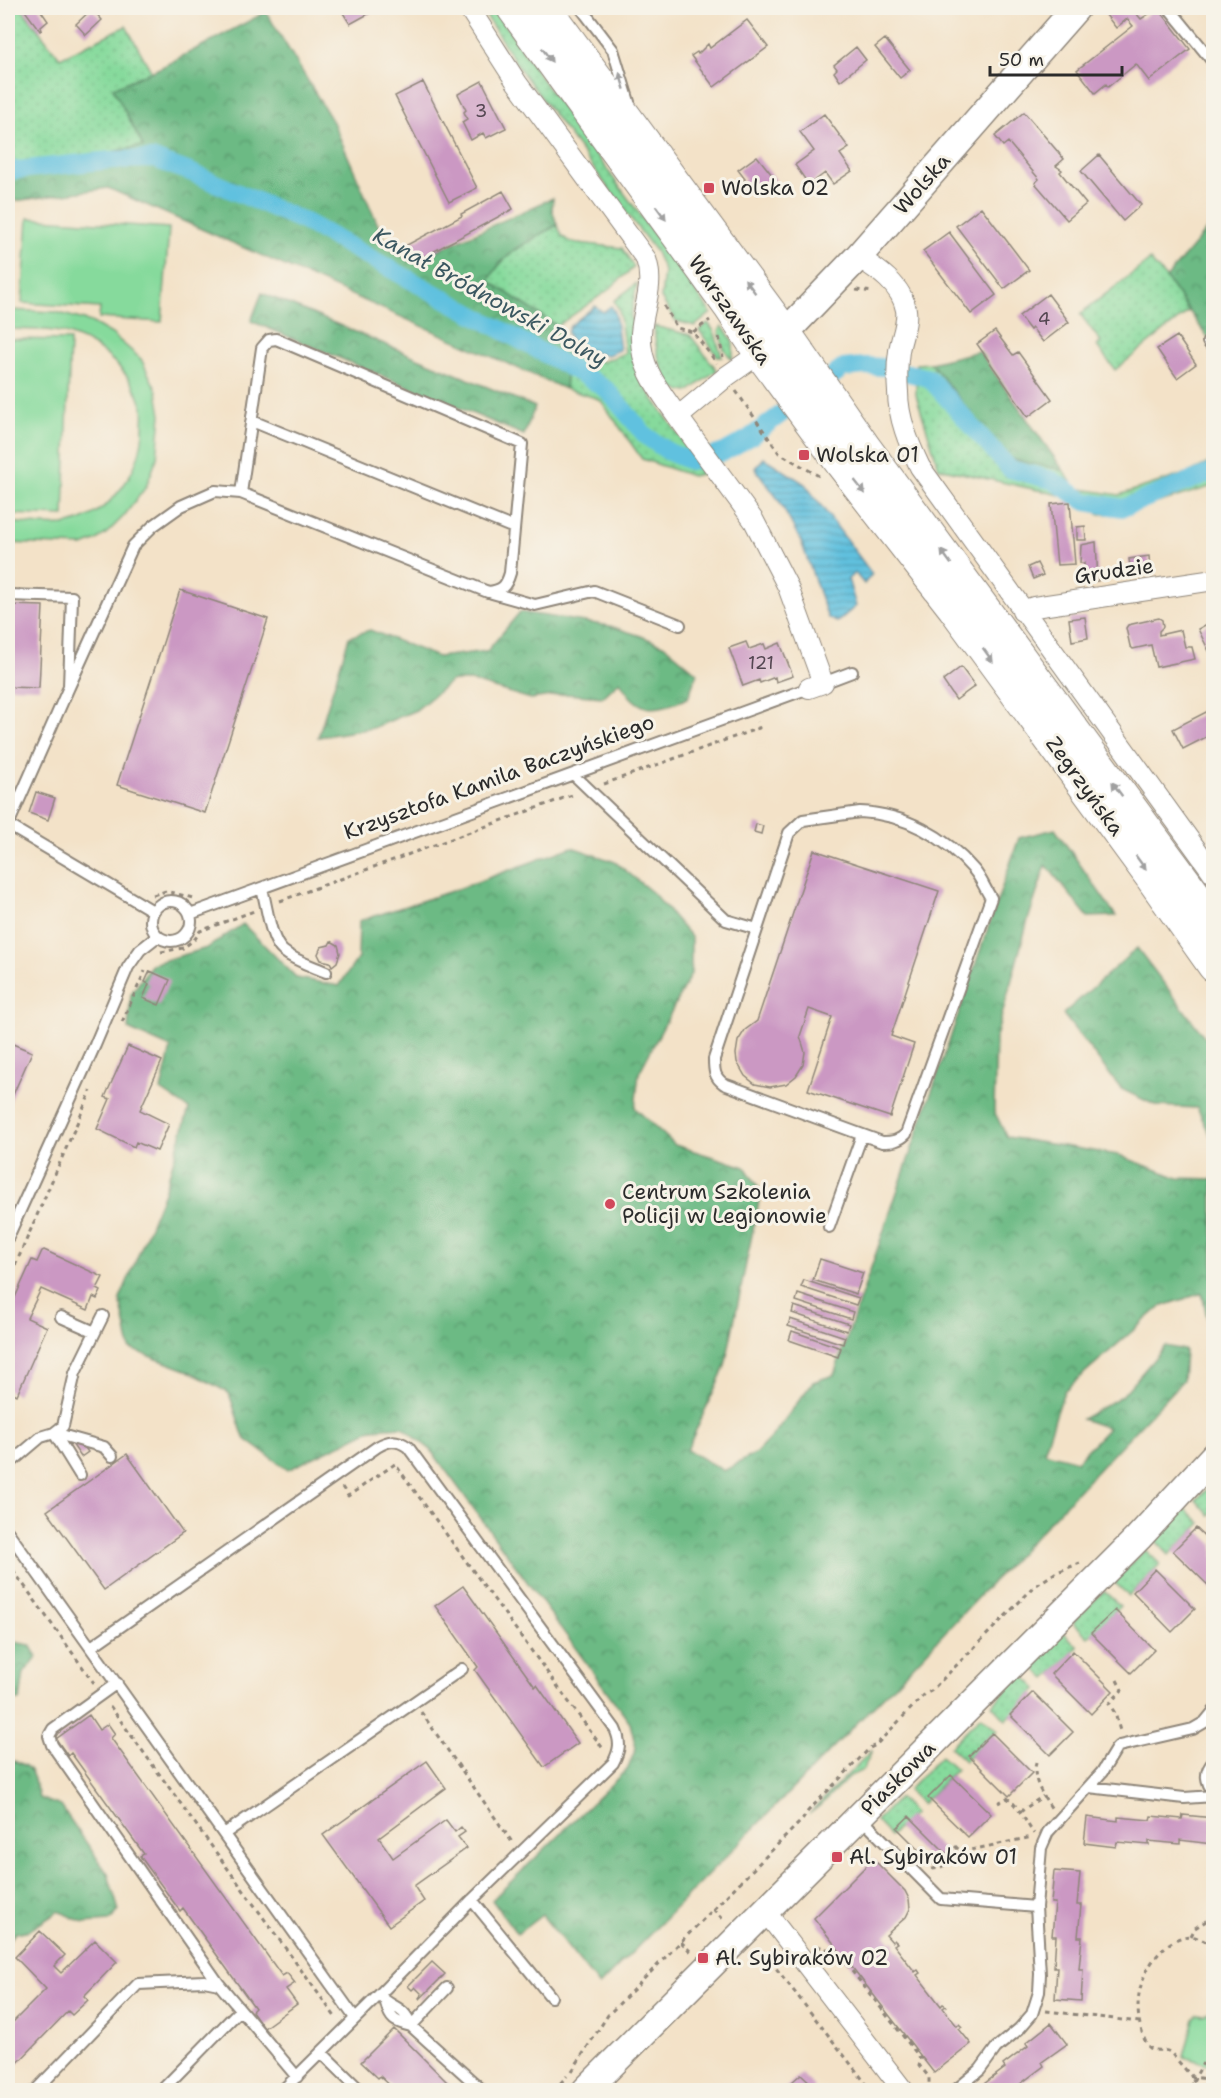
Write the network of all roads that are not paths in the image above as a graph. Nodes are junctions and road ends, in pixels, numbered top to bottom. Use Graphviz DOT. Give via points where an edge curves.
graph roads {
  1 [pos="469,8"];
  2 [pos="513,8"];
  3 [pos="544,8"];
  4 [pos="581,8"];
  5 [pos="1076,8"];
  6 [pos="1168,8"];
  7 [pos="1214,63"];
  8 [pos="639,136"];
  9 [pos="858,257"];
  10 [pos="785,333"];
  11 [pos="760,353"];
  12 [pos="823,415"];
  13 [pos="678,417"];
  14 [pos="252,421"];
  15 [pos="241,493"];
  16 [pos="514,528"];
  17 [pos="1214,580"];
  18 [pos="488,592"];
  19 [pos="8,595"];
  20 [pos="967,606"];
  21 [pos="1022,611"];
  22 [pos="680,625"];
  23 [pos="852,672"];
  24 [pos="816,686"];
  25 [pos="69,687"];
  26 [pos="574,775"];
  27 [pos="8,825"];
  28 [pos="1214,874"];
  29 [pos="262,889"];
  30 [pos="153,911"];
  31 [pos="190,914"];
  32 [pos="1214,921"];
  33 [pos="757,929"];
  34 [pos="158,936"];
  35 [pos="1214,966"];
  36 [pos="326,972"];
  37 [pos="862,1135"];
  38 [pos="829,1227"];
  39 [pos="8,1237"];
  40 [pos="103,1316"];
  41 [pos="61,1317"];
  42 [pos="95,1332"];
  43 [pos="54,1432"];
  44 [pos="112,1456"];
  45 [pos="1212,1460"];
  46 [pos="8,1464"];
  47 [pos="80,1475"];
  48 [pos="8,1532"];
  49 [pos="91,1647"];
  50 [pos="462,1669"];
  51 [pos="117,1683"];
  52 [pos="1214,1711"];
  53 [pos="1214,1761"];
  54 [pos="1089,1787"];
  55 [pos="1214,1795"];
  56 [pos="860,1817"];
  57 [pos="224,1834"];
  58 [pos="471,1900"];
  59 [pos="1036,1907"];
  60 [pos="765,1911"];
  61 [pos="219,1984"];
  62 [pos="447,1988"];
  63 [pos="551,1998"];
  64 [pos="383,1999"];
  65 [pos="240,2010"];
  66 [pos="355,2018"];
  67 [pos="411,2026"];
  68 [pos="321,2052"];
  69 [pos="297,2077"];
  70 [pos="36,2091"];
  71 [pos="162,2091"];
  72 [pos="283,2091"];
  73 [pos="360,2091"];
  74 [pos="482,2091"];
  75 [pos="586,2091"];
  76 [pos="903,2091"];
  77 [pos="956,2091"];
  1 -- 13 [label="street" via="517,83 646,259 651,286 641,335 644,360"];
  2 -- 11 [label="main road, Warszawska, one-way"];
  3 -- 8 [label="main road, Warszawska"];
  8 -- 4 [label="lane, one-way" via="613,50"];
  5 -- 9 [label="street, Wolska"];
  6 -- 7 [label="lane"];
  10 -- 8 [label="main road, Warszawska, one-way"];
  9 -- 10 [label="street, Wolska"];
  9 -- 21 [label="street" via="889,279 906,309 897,392 909,443 920,467"];
  10 -- 11 [label="street, Wolska"];
  10 -- 12 [label="main road, Warszawska" via="806,363"];
  11 -- 12 [label="main road, Warszawska" via="784,385"];
  11 -- 13 [label="street"];
  12 -- 20 [label="main road, Warszawska"];
  13 -- 24 [label="street" via="754,521 788,587"];
  14 -- 15 [label="lane"];
  14 -- 16 [label="lane"];
  14 -- 16 [label="lane" via="262,348 276,339 522,444"];
  15 -- 18 [label="lane"];
  15 -- 25 [label="lane" via="215,491 181,506 133,546"];
  16 -- 18 [label="lane" via="507,584 500,591"];
  17 -- 21 [label="street, Grudzie" via="1034,606"];
  18 -- 22 [label="lane" via="535,605 594,591"];
  19 -- 25 [label="lane" via="72,597"];
  32 -- 20 [label="main road, Zegrzyńska, one-way"];
  20 -- 35 [label="main road, Zegrzyńska, one-way"];
  21 -- 28 [label="street"];
  23 -- 24 [label="lane, Krzysztofa Kamila Baczyńskiego"];
  24 -- 26 [label="lane, Krzysztofa Kamila Baczyńskiego"];
  25 -- 27 [label="lane"];
  26 -- 29 [label="lane, Krzysztofa Kamila Baczyńskiego"];
  26 -- 33 [label="lane" via="726,920"];
  27 -- 30 [label="lane"];
  29 -- 31 [label="lane, Krzysztofa Kamila Baczyńskiego"];
  29 -- 36 [label="lane" via="281,950"];
  30 -- 31 [label="lane" via="169,901 182,904"];
  30 -- 34 [label="lane" via="151,925"];
  31 -- 34 [label="lane" via="189,929 179,940"];
  33 -- 37 [label="lane" via="714,1059 716,1078"];
  33 -- 37 [label="lane" via="789,833 803,820 824,816 880,813 920,827 939,838 975,870 991,898 906,1134 892,1142"];
  34 -- 39 [label="lane" via="140,950 128,967"];
  37 -- 38 [label="lane"];
  40 -- 42 [label="lane"];
  41 -- 42 [label="lane"];
  42 -- 43 [label="lane" via="75,1373 63,1426"];
  43 -- 44 [label="lane" via="104,1447"];
  43 -- 46 [label="lane" via="41,1437"];
  43 -- 47 [label="lane"];
  45 -- 56 [label="street, Piaskowa"];
  48 -- 49 [label="lane"];
  49 -- 51 [label="lane"];
  49 -- 58 [label="lane" via="388,1441 408,1447 619,1738 614,1763"];
  50 -- 57 [label="lane"];
  51 -- 57 [label="lane"];
  51 -- 61 [label="lane" via="53,1729 49,1736 52,1745"];
  52 -- 54 [label="lane" via="1193,1729 1123,1745 1113,1752"];
  53 -- 55 [label="lane" via="1206,1772 1206,1782"];
  54 -- 55 [label="lane" via="1184,1798"];
  54 -- 59 [label="lane" via="1043,1842"];
  56 -- 59 [label="lane" via="941,1899"];
  56 -- 60 [label="street, Piaskowa"];
  57 -- 66 [label="lane"];
  58 -- 63 [label="lane"];
  58 -- 64 [label="lane"];
  59 -- 77 [label="lane" via="1040,1974 1032,2014"];
  60 -- 75 [label="street, Piaskowa"];
  60 -- 76 [label="street"];
  61 -- 65 [label="lane"];
  61 -- 70 [label="lane" via="138,1984"];
  62 -- 67 [label="lane"];
  64 -- 66 [label="lane"];
  64 -- 67 [label="lane" via="408,2016"];
  65 -- 69 [label="lane"];
  65 -- 71 [label="lane"];
  66 -- 68 [label="lane"];
  67 -- 74 [label="lane"];
  68 -- 69 [label="lane"];
  68 -- 73 [label="lane"];
  69 -- 72 [label="lane"];
}
